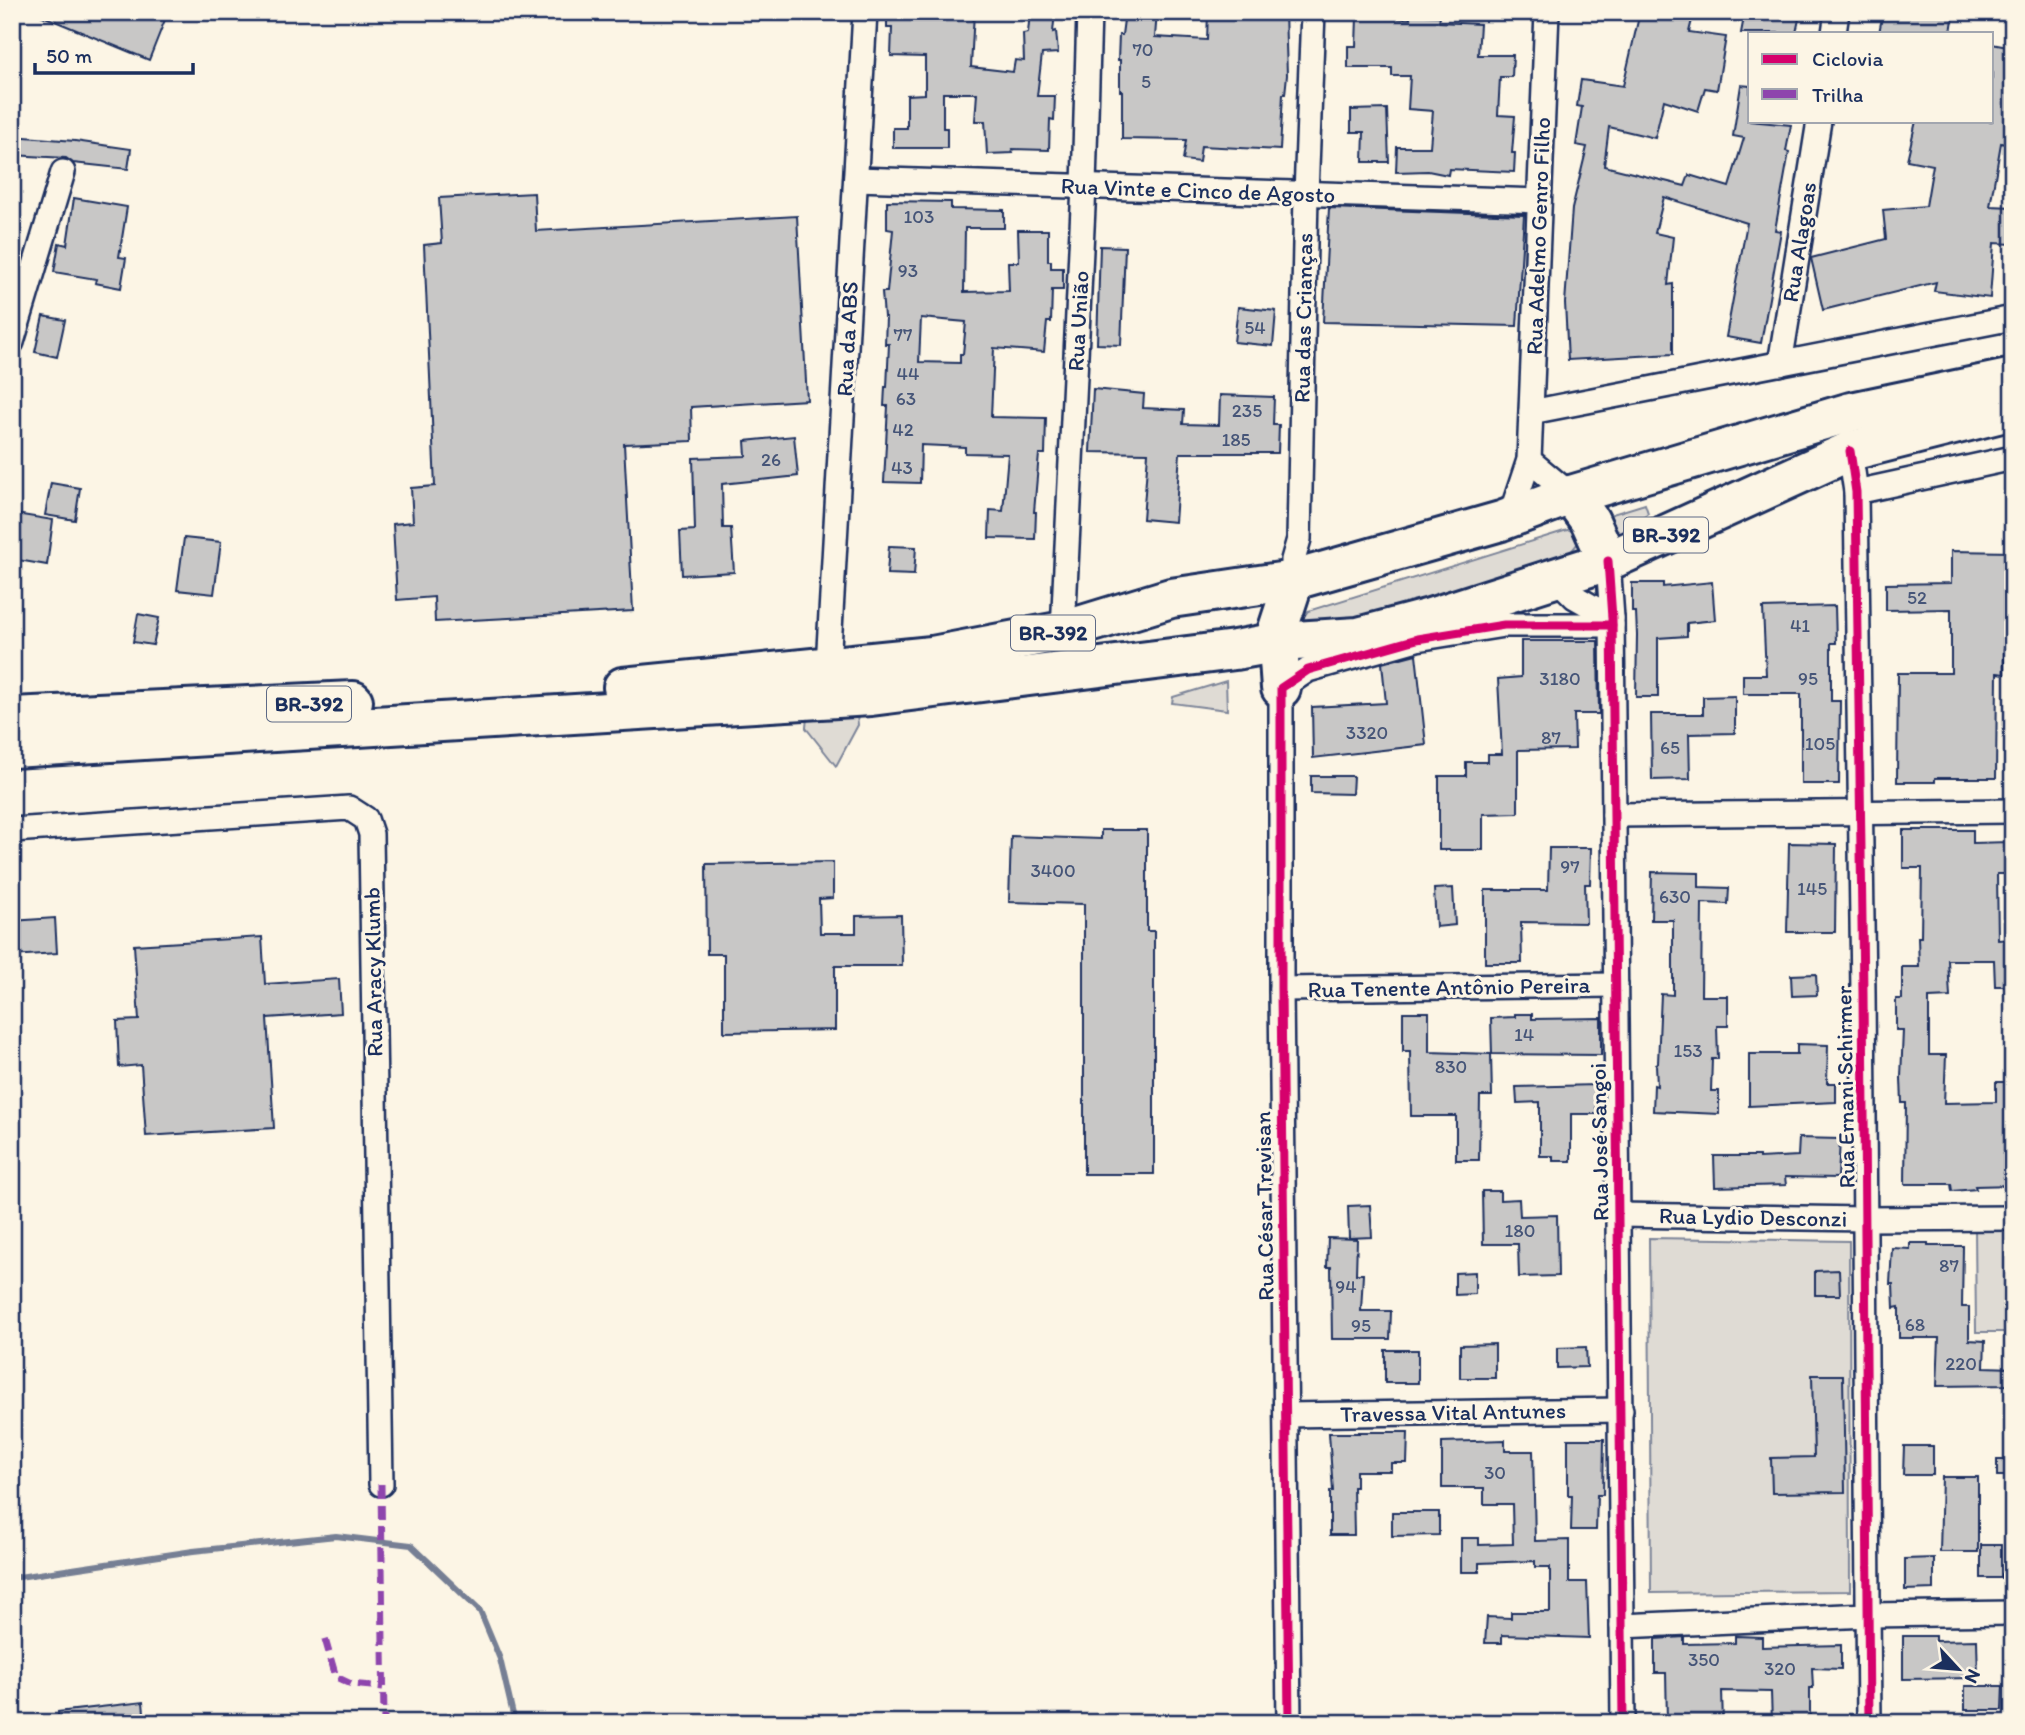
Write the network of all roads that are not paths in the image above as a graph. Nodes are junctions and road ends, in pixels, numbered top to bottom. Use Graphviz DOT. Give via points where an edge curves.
graph roads {
  1 [pos="865,12"];
  2 [pos="1089,12"];
  3 [pos="1313,12"];
  4 [pos="1547,12"];
  5 [pos="1837,12"];
  6 [pos="1834,32"];
  7 [pos="1819,122"];
  8 [pos="63,172"];
  9 [pos="856,179"];
  10 [pos="1084,186"];
  11 [pos="1306,194"];
  12 [pos="1539,201"];
  13 [pos="2013,318"];
  14 [pos="12,342"];
  15 [pos="1780,363"];
  16 [pos="2013,378"];
  17 [pos="2013,410"];
  18 [pos="1531,412"];
  19 [pos="1850,451"];
  20 [pos="2013,458"];
  21 [pos="1529,460"];
  22 [pos="1856,492"];
  23 [pos="1571,495"];
  24 [pos="1501,521"];
  25 [pos="1608,561"];
  26 [pos="1556,578"];
  27 [pos="1612,621"];
  28 [pos="1292,629"];
  29 [pos="1063,631"];
  30 [pos="828,666"];
  31 [pos="12,717"];
  32 [pos="12,748"];
  33 [pos="2013,811"];
  34 [pos="1861,813"];
  35 [pos="1614,815"];
  36 [pos="12,830"];
  37 [pos="1616,985"];
  38 [pos="1281,989"];
  39 [pos="1619,1215"];
  40 [pos="2013,1218"];
  41 [pos="1866,1219"];
  42 [pos="1620,1410"];
  43 [pos="1286,1415"];
  44 [pos="381,1484"];
  45 [pos="2013,1613"];
  46 [pos="1868,1615"];
  47 [pos="1622,1626"];
  48 [pos="1289,1723"];
  49 [pos="1623,1723"];
  50 [pos="1869,1723"];
  1 -- 9 [label="street, Rua da ABS"];
  2 -- 10 [label="street, Rua União"];
  3 -- 11 [label="street, Rua das Crianças"];
  4 -- 12 [label="street, Rua Adelmo Genro Filho"];
  5 -- 6 [label="street"];
  7 -- 15 [label="street, Rua Alagoas"];
  8 -- 14 [label="street"];
  9 -- 10 [label="street, Rua Vinte e Cinco de Agosto"];
  9 -- 30 [label="street, Rua da ABS"];
  10 -- 11 [label="street, Rua Vinte e Cinco de Agosto"];
  10 -- 29 [label="street, Rua União"];
  11 -- 12 [label="street, Rua Vinte e Cinco de Agosto"];
  11 -- 28 [label="street, Rua das Crianças"];
  12 -- 18 [label="street, Rua Adelmo Genro Filho"];
  13 -- 15 [label="street"];
  15 -- 18 [label="street"];
  16 -- 23 [label="highway, BR-392" via="1851,412"];
  17 -- 19 [label="highway, BR-392"];
  18 -- 21 [label="street, Rua Adelmo Genro Filho"];
  19 -- 22 [label="street, Rua Ernani Schirmer"];
  19 -- 25 [label="highway, BR-392"];
  20 -- 22 [label="street"];
  21 -- 23 [label="street"];
  21 -- 24 [label="street, Rua Adelmo Genro Filho" via="1511,514"];
  22 -- 34 [label="street, Rua Ernani Schirmer"];
  23 -- 24 [label="highway, BR-392"];
  23 -- 25 [label="highway, BR-392" via="1590,521"];
  24 -- 28 [label="highway, BR-392"];
  25 -- 26 [label="highway, BR-392"];
  25 -- 27 [label="street, Rua José Sangoi"];
  26 -- 27 [label="street"];
  26 -- 28 [label="highway, BR-392" via="1358,637"];
  27 -- 28 [label="street" via="1504,625 1416,639 1308,670"];
  27 -- 35 [label="street, Rua José Sangoi"];
  28 -- 29 [label="highway, BR-392" via="1171,598"];
  28 -- 32 [label="highway, BR-392 / BR-392" via="1235,650 870,696"];
  28 -- 38 [label="street, Rua César Trevisan"];
  29 -- 30 [label="highway, BR-392" via="932,656"];
  30 -- 31 [label="highway, BR-392" via="605,688"];
  33 -- 34 [label="street"];
  34 -- 35 [label="street"];
  34 -- 41 [label="street, Rua Ernani Schirmer"];
  35 -- 37 [label="street, Rua José Sangoi"];
  36 -- 44 [label="street, Rua Aracy Klumb" via="349,808 366,819 372,847"];
  37 -- 38 [label="street, Rua Tenente Antônio Pereira"];
  37 -- 39 [label="street, Rua José Sangoi"];
  38 -- 43 [label="street, Rua César Trevisan"];
  39 -- 41 [label="street, Rua Lydio Desconzi"];
  39 -- 42 [label="street, Rua José Sangoi"];
  40 -- 41 [label="street, Rua Lydio Desconzi"];
  41 -- 46 [label="street, Rua Ernani Schirmer"];
  42 -- 43 [label="street, Travessa Vital Antunes"];
  42 -- 47 [label="street, Rua José Sangoi"];
  43 -- 48 [label="street, Rua César Trevisan"];
  45 -- 46 [label="street"];
  46 -- 47 [label="street"];
  46 -- 50 [label="street, Rua Ernani Schirmer"];
  47 -- 49 [label="street, Rua José Sangoi"];
}
